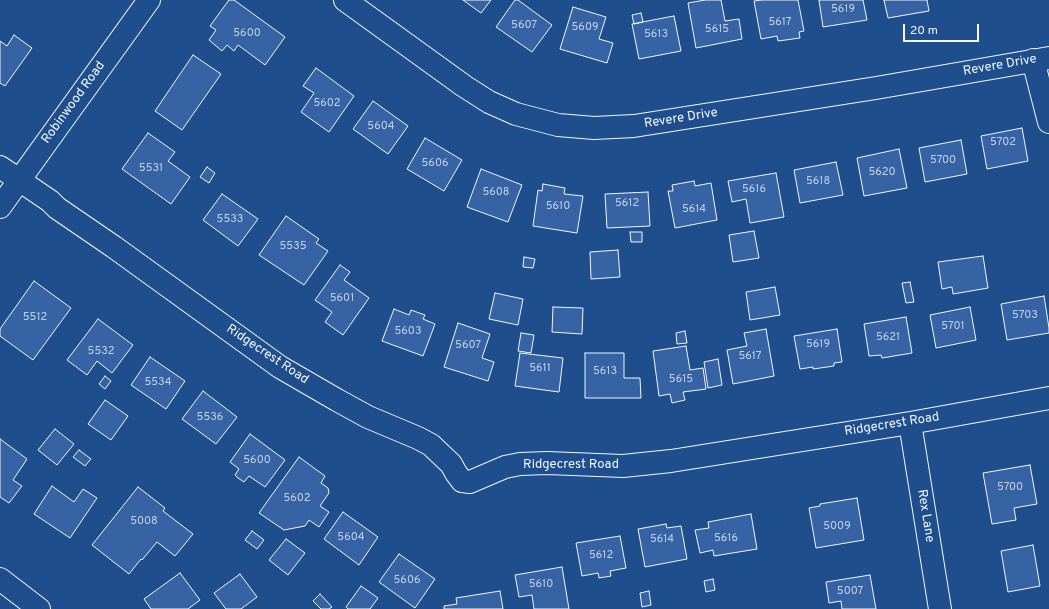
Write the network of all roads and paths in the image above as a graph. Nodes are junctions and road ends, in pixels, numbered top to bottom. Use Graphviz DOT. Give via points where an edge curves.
graph roads {
  1 [pos="149,0"];
  2 [pos="345,0"];
  3 [pos="1041,59"];
  4 [pos="1049,122"];
  5 [pos="0,167"];
  6 [pos="19,180"];
  7 [pos="0,207"];
  8 [pos="1049,398"];
  9 [pos="910,423"];
  10 [pos="0,579"];
  11 [pos="39,609"];
  12 [pos="940,609"];
  1 -- 6 [label="street, Robinwood Road"];
  2 -- 3 [label="street, Revere Drive" via="489,102 516,114 558,125 594,128 634,126"];
  3 -- 4 [label="street"];
  5 -- 6 [label="street, Ridgecrest Road"];
  6 -- 7 [label="street, Robinwood Road"];
  6 -- 9 [label="street, Ridgecrest Road" via="280,367 362,414 431,445 451,464 462,481 470,482 505,467 520,464 623,466 672,461"];
  8 -- 9 [label="street, Ridgecrest Road"];
  9 -- 12 [label="street, Rex Lane"];
  10 -- 11 [label="street"];
}
